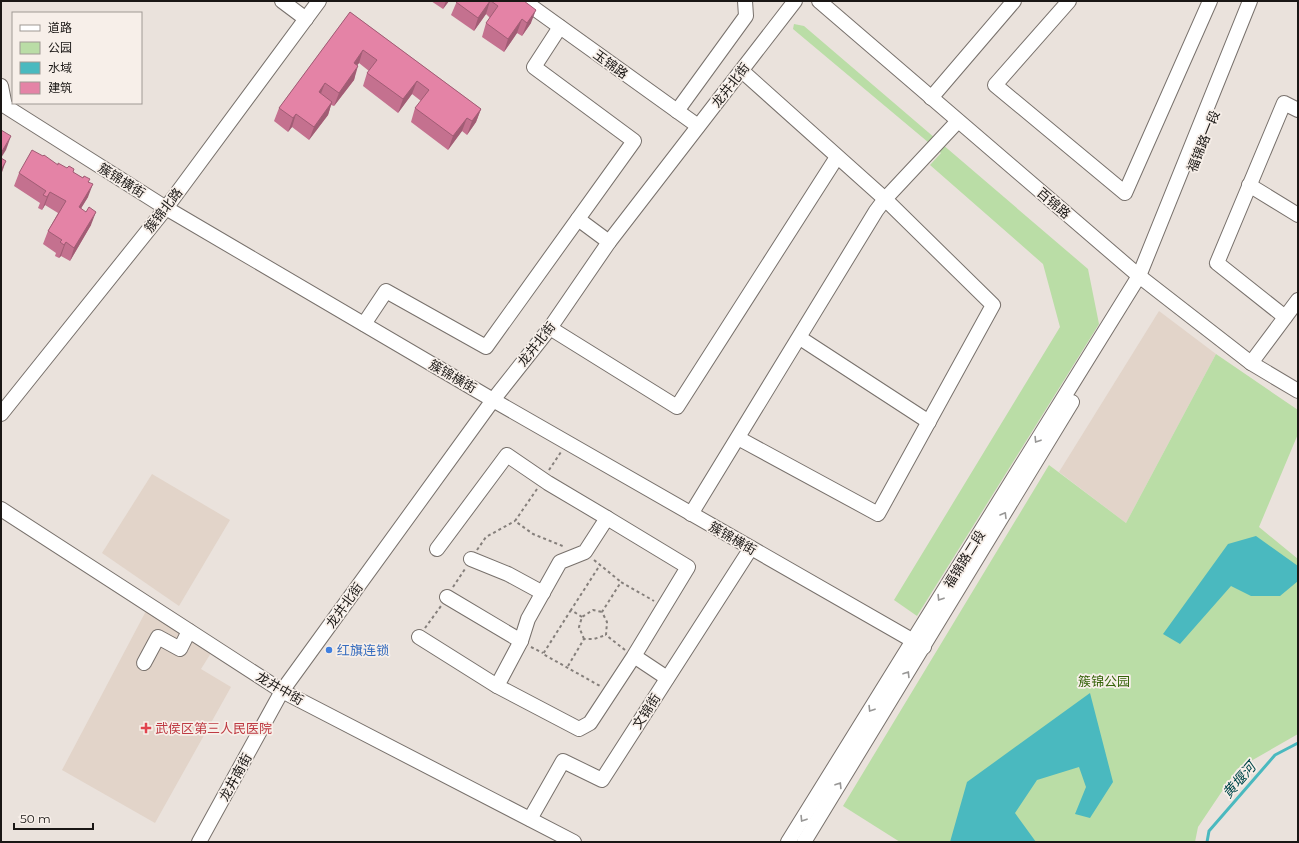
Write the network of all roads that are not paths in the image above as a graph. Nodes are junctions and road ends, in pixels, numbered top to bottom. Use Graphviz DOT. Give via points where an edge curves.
graph roads {
  1 [pos="282,1"];
  2 [pos="319,1"];
  3 [pos="524,1"];
  4 [pos="745,1"];
  5 [pos="795,1"];
  6 [pos="819,1"];
  7 [pos="1014,1"];
  8 [pos="1069,1"];
  9 [pos="1210,1"];
  10 [pos="1250,1"];
  11 [pos="1260,1"];
  12 [pos="306,19"];
  13 [pos="560,27"];
  14 [pos="742,70"];
  15 [pos="1,86"];
  16 [pos="931,98"];
  17 [pos="1298,110"];
  18 [pos="677,111"];
  19 [pos="958,121"];
  20 [pos="698,126"];
  21 [pos="836,157"];
  22 [pos="1249,186"];
  23 [pos="885,199"];
  24 [pos="166,208"];
  25 [pos="1298,215"];
  26 [pos="578,219"];
  27 [pos="610,242"];
  28 [pos="1142,278"];
  29 [pos="1293,310"];
  30 [pos="364,324"];
  31 [pos="550,328"];
  32 [pos="800,338"];
  33 [pos="1251,363"];
  34 [pos="1298,391"];
  35 [pos="493,400"];
  36 [pos="1,414"];
  37 [pos="929,422"];
  38 [pos="738,438"];
  39 [pos="1,509"];
  40 [pos="691,514"];
  41 [pos="607,518"];
  42 [pos="751,548"];
  43 [pos="437,549"];
  44 [pos="471,560"];
  45 [pos="543,593"];
  46 [pos="447,597"];
  47 [pos="189,631"];
  48 [pos="419,637"];
  49 [pos="522,641"];
  50 [pos="918,644"];
  51 [pos="634,656"];
  52 [pos="144,663"];
  53 [pos="668,678"];
  54 [pos="497,686"];
  55 [pos="282,691"];
  56 [pos="530,820"];
  57 [pos="199,842"];
  58 [pos="574,842"];
  59 [pos="788,842"];
  60 [pos="804,842"];
  1 -- 12 [label="street"];
  2 -- 12 [label="street, 簇锦北路"];
  3 -- 13 [label="street, 玉锦路"];
  4 -- 18 [label="street" via="746,16"];
  5 -- 14 [label="street, 龙井北街"];
  6 -- 16 [label="street, 百锦路"];
  7 -- 16 [label="street"];
  8 -- 9 [label="street" via="995,85 1125,193"];
  10 -- 28 [label="street, 福锦路一段"];
  11 -- 28 [label="street, 福锦路一段"];
  12 -- 24 [label="street, 簇锦北路"];
  13 -- 18 [label="street, 玉锦路"];
  13 -- 26 [label="street" via="534,66 634,141"];
  14 -- 20 [label="street, 龙井北街"];
  14 -- 21 [label="street"];
  15 -- 24 [label="street, 簇锦横街" via="5,106"];
  16 -- 19 [label="street, 百锦路"];
  17 -- 22 [label="street" via="1284,103"];
  18 -- 20 [label="street, 玉锦路"];
  19 -- 23 [label="street"];
  19 -- 28 [label="street, 百锦路"];
  20 -- 27 [label="street, 龙井北街"];
  21 -- 23 [label="street"];
  21 -- 31 [label="street" via="677,407"];
  22 -- 25 [label="street"];
  22 -- 29 [label="street" via="1217,263"];
  23 -- 32 [label="street"];
  23 -- 37 [label="street" via="993,305"];
  24 -- 30 [label="street, 簇锦横街"];
  24 -- 36 [label="street, 簇锦北路"];
  26 -- 27 [label="street"];
  26 -- 30 [label="street" via="486,347 386,291"];
  27 -- 31 [label="street, 龙井北街"];
  28 -- 33 [label="street, 百锦路"];
  28 -- 50 [label="street, 福锦路二段"];
  29 -- 33 [label="street"];
  30 -- 35 [label="street, 簇锦横街"];
  31 -- 35 [label="street, 龙井北街"];
  32 -- 37 [label="street"];
  32 -- 38 [label="street"];
  33 -- 34 [label="street, 百锦路"];
  35 -- 40 [label="street, 簇锦横街"];
  35 -- 55 [label="street, 龙井北街"];
  37 -- 38 [label="street" via="878,514"];
  38 -- 40 [label="street"];
  39 -- 47 [label="street, 龙井中街"];
  40 -- 42 [label="street, 簇锦横街"];
  41 -- 43 [label="street" via="507,455"];
  41 -- 45 [label="street" via="582,553 560,562"];
  41 -- 51 [label="street" via="688,567"];
  42 -- 50 [label="street, 簇锦横街"];
  42 -- 53 [label="street, 文锦街"];
  44 -- 45 [label="street" via="508,574"];
  45 -- 49 [label="street" via="528,619"];
  46 -- 49 [label="street"];
  47 -- 52 [label="street" via="180,649 158,637"];
  47 -- 55 [label="street, 龙井中街"];
  48 -- 54 [label="street"];
  49 -- 54 [label="street"];
  50 -- 59 [label="street, 福锦路二段, one-way"];
  60 -- 50 [label="street, 福锦路二段, one-way"];
  51 -- 53 [label="street"];
  51 -- 54 [label="street" via="590,723 579,729"];
  53 -- 56 [label="street, 文锦街" via="602,780 563,761"];
  55 -- 56 [label="street, 龙井中街"];
  55 -- 57 [label="street, 龙井南街"];
  56 -- 58 [label="street, 龙井中街"];
}
